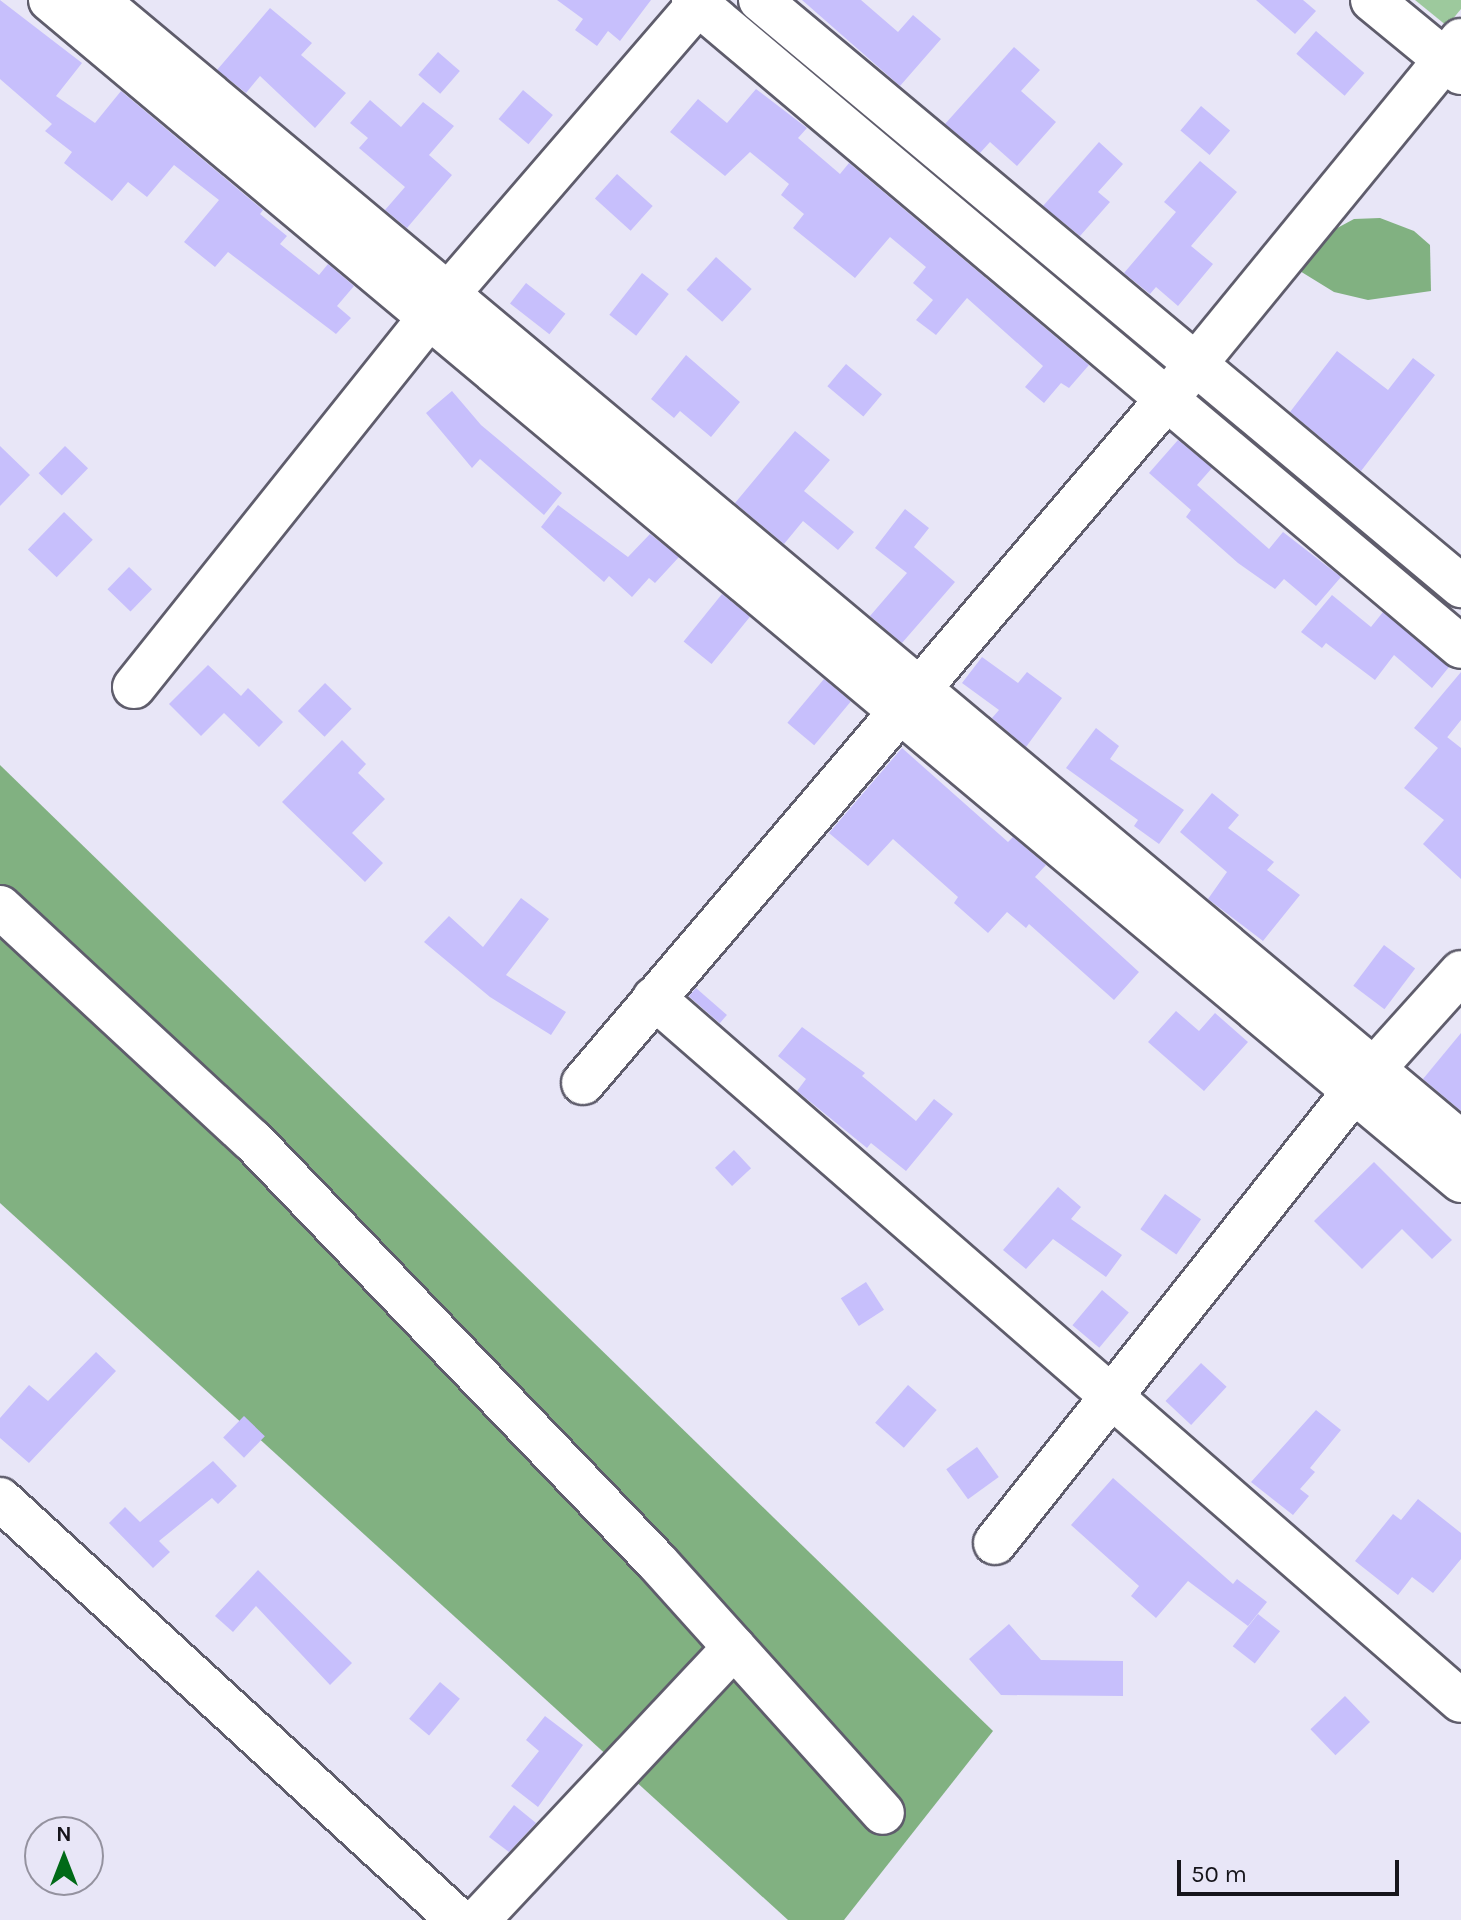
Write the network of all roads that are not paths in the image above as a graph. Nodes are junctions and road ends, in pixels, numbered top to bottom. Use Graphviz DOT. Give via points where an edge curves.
graph roads {
  1 [pos="50,0"];
  2 [pos="97,0"];
  3 [pos="760,0"];
  4 [pos="1372,0"];
  5 [pos="698,1"];
  6 [pos="1456,58"];
  7 [pos="439,306"];
  8 [pos="1195,364"];
  9 [pos="1167,399"];
  10 [pos="1461,586"];
  11 [pos="1461,647"];
  12 [pos="134,687"];
  13 [pos="907,698"];
  14 [pos="0,907"];
  15 [pos="1461,972"];
  16 [pos="654,998"];
  17 [pos="1365,1081"];
  18 [pos="583,1083"];
  19 [pos="1461,1142"];
  20 [pos="1461,1181"];
  21 [pos="1110,1396"];
  22 [pos="0,1499"];
  23 [pos="995,1543"];
  24 [pos="734,1647"];
  25 [pos="1461,1701"];
  26 [pos="883,1813"];
  27 [pos="458,1920"];
  28 [pos="478,1920"];
  1 -- 7 [label="street"];
  2 -- 7 [label="street"];
  3 -- 8 [label="street"];
  4 -- 6 [label="street"];
  5 -- 7 [label="street"];
  5 -- 9 [label="street"];
  6 -- 8 [label="street"];
  7 -- 12 [label="street"];
  7 -- 13 [label="street"];
  8 -- 9 [label="street"];
  8 -- 10 [label="street"];
  9 -- 11 [label="street"];
  9 -- 13 [label="street"];
  13 -- 16 [label="street"];
  13 -- 17 [label="street"];
  14 -- 24 [label="street" via="252,1140"];
  15 -- 17 [label="street"];
  16 -- 18 [label="street"];
  16 -- 21 [label="street"];
  17 -- 19 [label="street"];
  17 -- 20 [label="street"];
  17 -- 21 [label="street"];
  21 -- 23 [label="street"];
  21 -- 25 [label="street"];
  22 -- 27 [label="street"];
  24 -- 26 [label="street"];
  24 -- 28 [label="street"];
}
